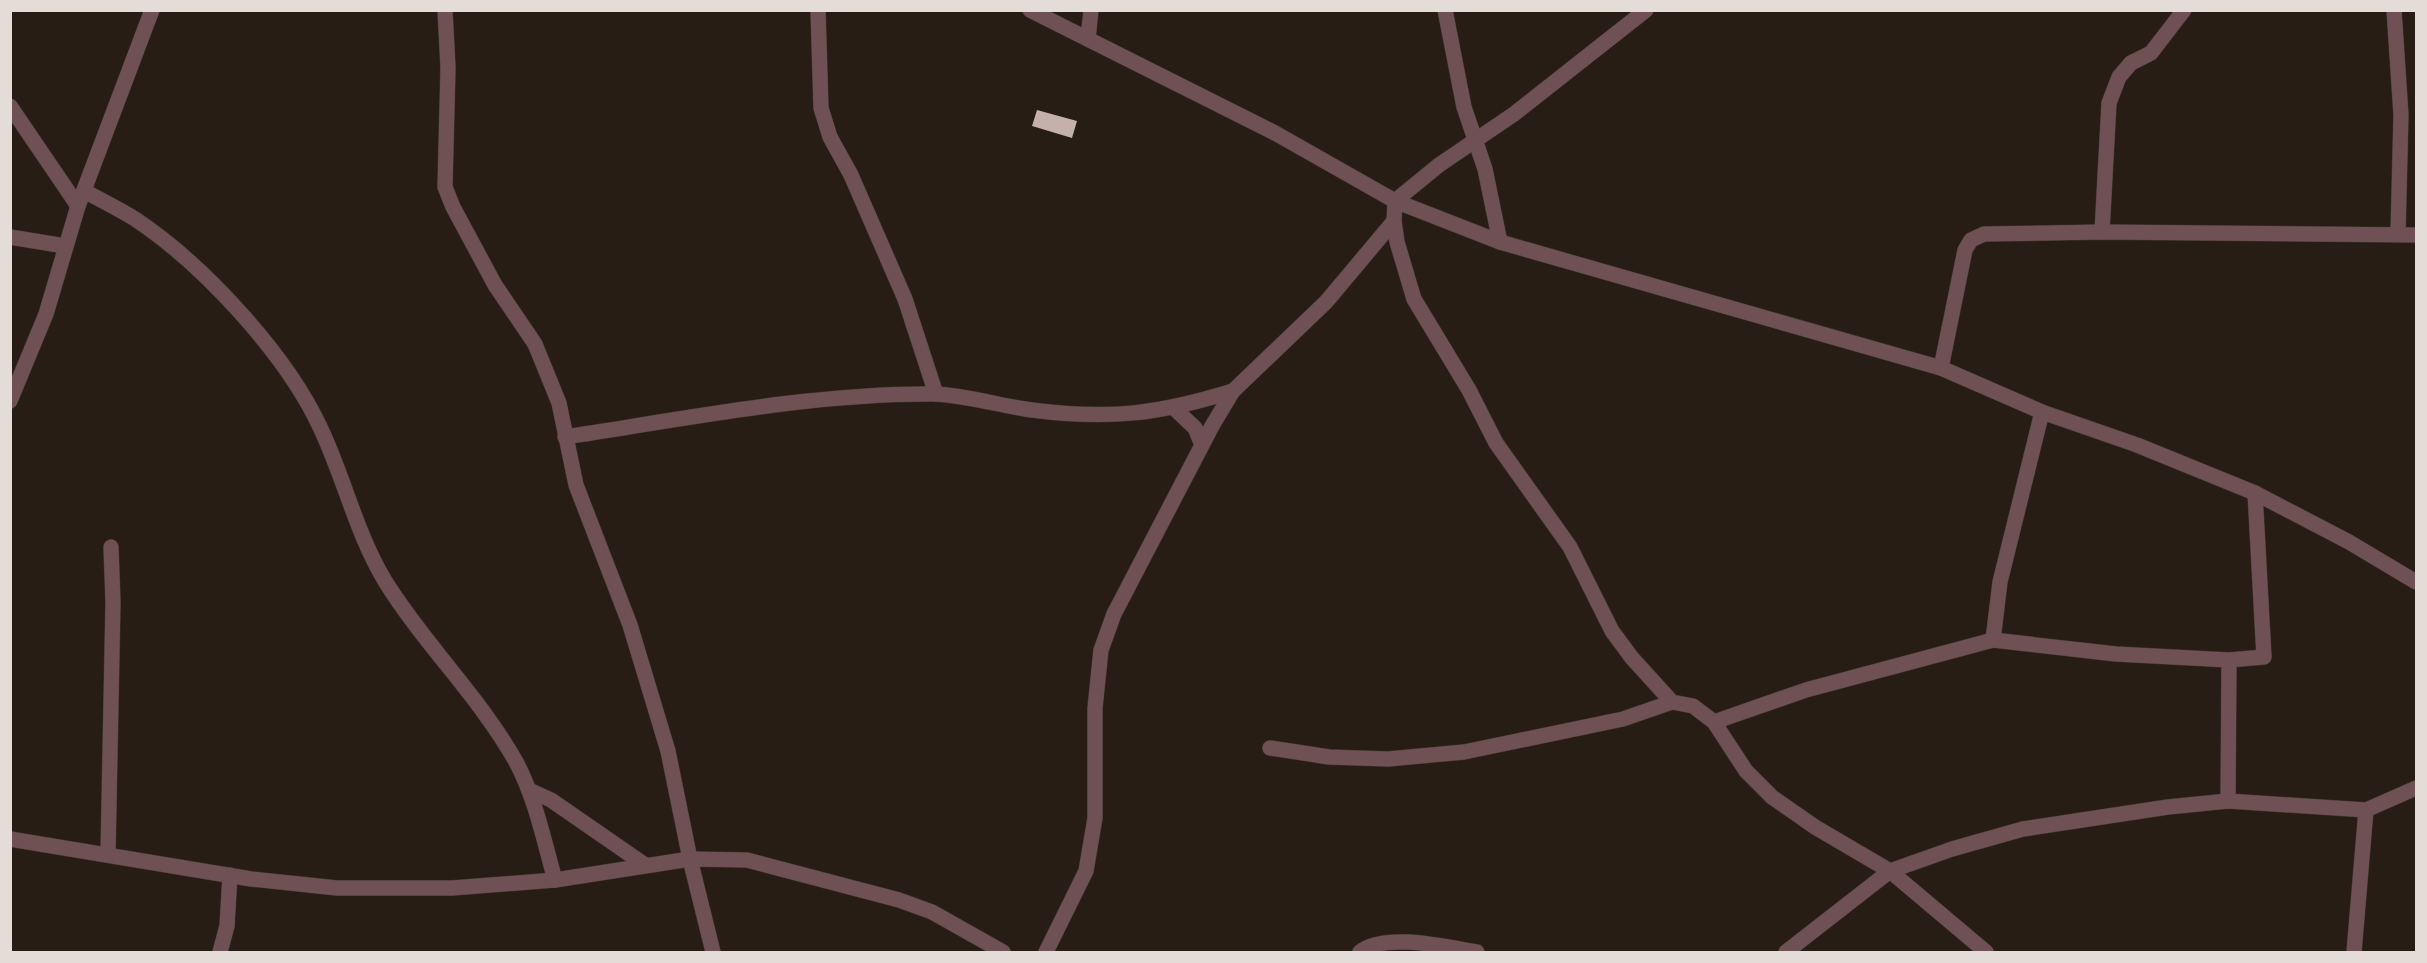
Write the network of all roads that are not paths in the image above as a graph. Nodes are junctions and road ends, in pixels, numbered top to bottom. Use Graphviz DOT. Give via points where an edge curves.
graph roads {
  1 [pos="152,10"];
  2 [pos="445,10"];
  3 [pos="818,10"];
  4 [pos="1030,10"];
  5 [pos="1091,10"];
  6 [pos="1445,10"];
  7 [pos="1646,10"];
  8 [pos="2184,10"];
  9 [pos="2394,10"];
  10 [pos="1088,39"];
  11 [pos="10,106"];
  12 [pos="1475,142"];
  13 [pos="84,191"];
  14 [pos="1395,201"];
  15 [pos="78,206"];
  16 [pos="1394,221"];
  17 [pos="2102,232"];
  18 [pos="2398,233"];
  19 [pos="2416,235"];
  20 [pos="10,237"];
  21 [pos="1500,242"];
  22 [pos="65,246"];
  23 [pos="1941,368"];
  24 [pos="1233,392"];
  25 [pos="936,394"];
  26 [pos="10,401"];
  27 [pos="1174,408"];
  28 [pos="2042,412"];
  29 [pos="565,437"];
  30 [pos="1202,445"];
  31 [pos="2255,493"];
  32 [pos="111,547"];
  33 [pos="2416,582"];
  34 [pos="1993,640"];
  35 [pos="2229,660"];
  36 [pos="1672,702"];
  37 [pos="1714,722"];
  38 [pos="1269,748"];
  39 [pos="2416,788"];
  40 [pos="529,790"];
  41 [pos="2228,801"];
  42 [pos="2366,810"];
  43 [pos="10,839"];
  44 [pos="108,854"];
  45 [pos="690,859"];
  46 [pos="645,865"];
  47 [pos="1890,872"];
  48 [pos="230,875"];
  49 [pos="555,880"];
  50 [pos="220,952"];
  51 [pos="713,952"];
  52 [pos="1003,952"];
  53 [pos="1047,952"];
  54 [pos="1360,952"];
  55 [pos="1477,952"];
  56 [pos="1786,952"];
  57 [pos="1986,952"];
  58 [pos="2354,952"];
  1 -- 13 [label="street"];
  2 -- 29 [label="street" via="445,187 495,285 536,344 559,403"];
  3 -- 25 [label="street" via="821,108 830,137 905,299"];
  4 -- 10 [label="street"];
  5 -- 10 [label="street"];
  6 -- 12 [label="street"];
  7 -- 12 [label="street"];
  8 -- 17 [label="street" via="2160,44 2131,63 2119,77 2112,94"];
  9 -- 18 [label="street" via="2401,115"];
  10 -- 14 [label="street" via="1275,133"];
  11 -- 15 [label="street"];
  12 -- 14 [label="street"];
  12 -- 21 [label="street" via="1485,169"];
  13 -- 15 [label="street"];
  13 -- 40 [label="street" via="135,219 177,252 233,306 303,392 341,475 373,561 419,630 487,715"];
  14 -- 16 [label="street"];
  14 -- 21 [label="street"];
  15 -- 22 [label="street"];
  16 -- 24 [label="street" via="1326,302"];
  16 -- 36 [label="street" via="1414,298 1496,443 1570,547 1612,631"];
  17 -- 18 [label="street"];
  17 -- 23 [label="street" via="1984,234 1971,240 1965,250"];
  18 -- 19 [label="street"];
  20 -- 22 [label="street"];
  21 -- 23 [label="street"];
  22 -- 26 [label="street" via="46,314"];
  23 -- 28 [label="street"];
  24 -- 27 [label="street"];
  24 -- 30 [label="street"];
  25 -- 27 [label="street" via="1082,416 1119,416"];
  25 -- 29 [label="street" via="798,403"];
  27 -- 30 [label="street" via="1195,429"];
  28 -- 31 [label="street"];
  28 -- 34 [label="street" via="2000,582"];
  29 -- 45 [label="street" via="576,485 630,625 668,751"];
  30 -- 53 [label="street" via="1114,614 1101,650 1095,708 1095,818 1086,871"];
  31 -- 33 [label="street"];
  31 -- 35 [label="street" via="2266,650 2259,659"];
  32 -- 44 [label="street"];
  34 -- 35 [label="street" via="2116,654"];
  34 -- 37 [label="street" via="1806,690"];
  35 -- 41 [label="street"];
  36 -- 37 [label="street" via="1693,706"];
  36 -- 38 [label="street" via="1623,720 1464,752 1388,759 1329,757"];
  37 -- 47 [label="street" via="1746,771 1772,797"];
  39 -- 42 [label="street"];
  40 -- 46 [label="street" via="551,800"];
  40 -- 49 [label="street"];
  41 -- 42 [label="street"];
  41 -- 47 [label="street" via="2024,829"];
  42 -- 58 [label="street"];
  43 -- 44 [label="street"];
  44 -- 48 [label="street"];
  45 -- 46 [label="street"];
  45 -- 51 [label="street"];
  45 -- 52 [label="street" via="747,860 899,900 933,912"];
  46 -- 49 [label="street"];
  47 -- 56 [label="street"];
  47 -- 57 [label="street"];
  48 -- 49 [label="street" via="337,888 452,888"];
  48 -- 50 [label="street" via="227,926"];
  54 -- 55 [label="street" via="1369,945 1390,941"];
}
